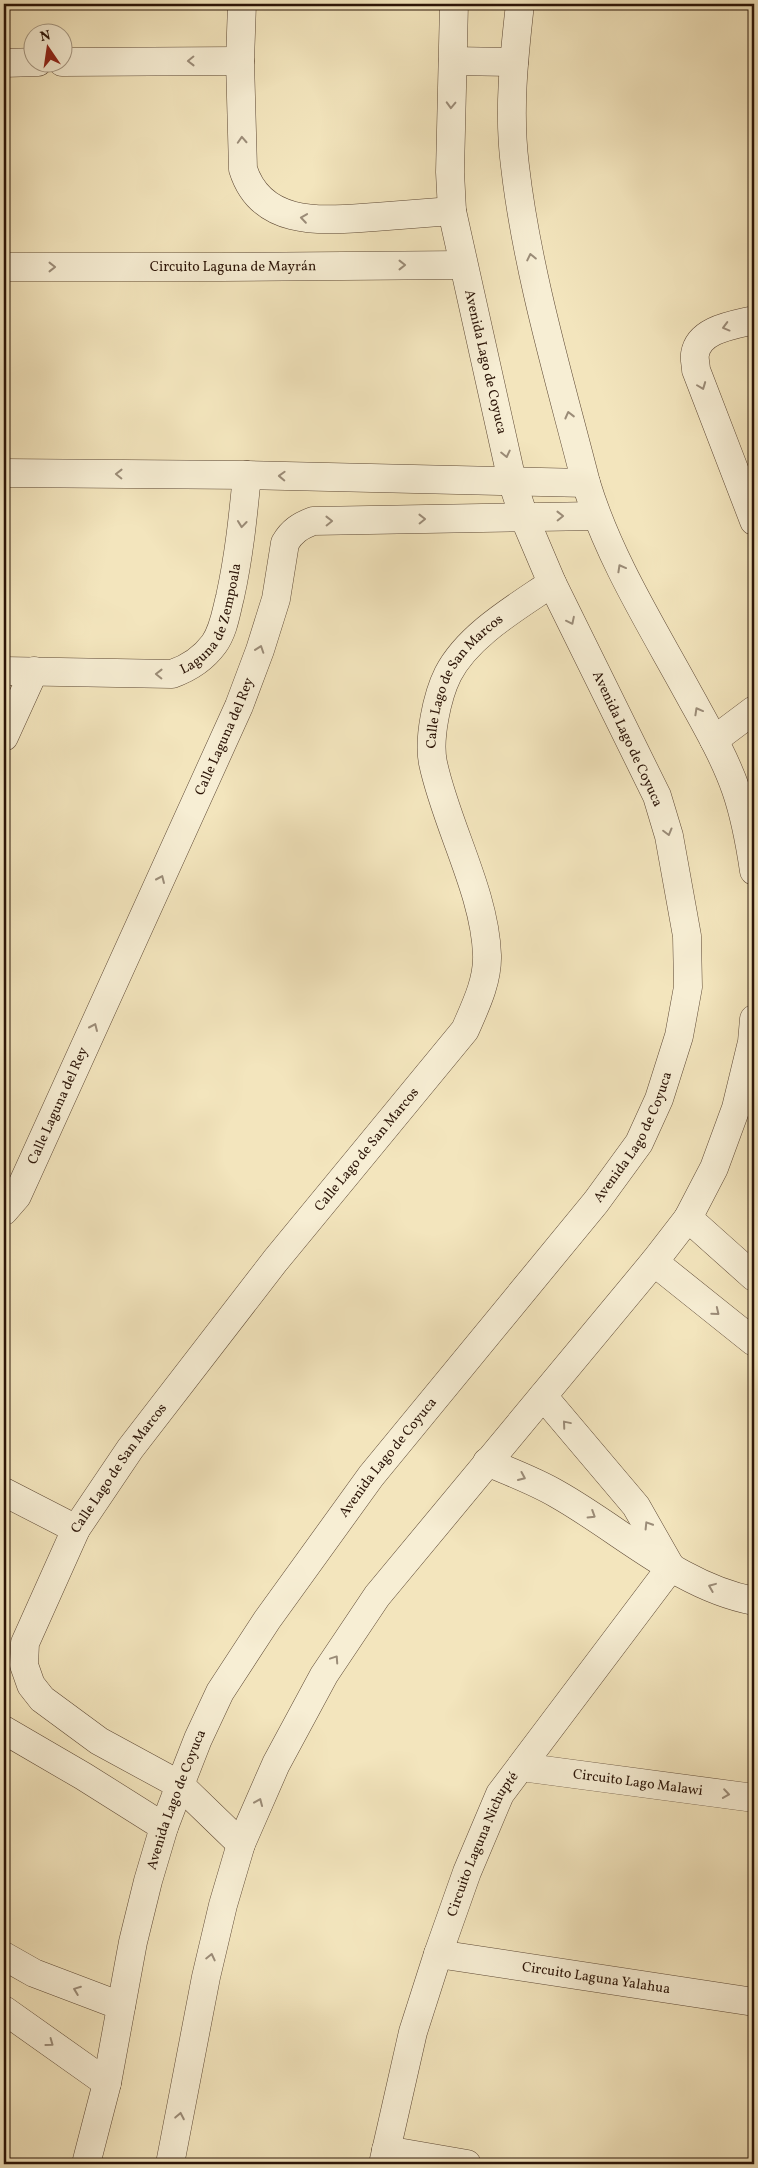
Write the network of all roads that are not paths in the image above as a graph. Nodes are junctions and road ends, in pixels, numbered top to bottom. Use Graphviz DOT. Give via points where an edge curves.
graph roads {
  1 [pos="242,4"];
  2 [pos="454,4"];
  3 [pos="520,4"];
  4 [pos="240,61"];
  5 [pos="453,61"];
  6 [pos="22,62"];
  7 [pos="72,62"];
  8 [pos="514,62"];
  9 [pos="4,63"];
  10 [pos="452,211"];
  11 [pos="463,265"];
  12 [pos="4,267"];
  13 [pos="754,320"];
  14 [pos="4,473"];
  15 [pos="247,475"];
  16 [pos="512,481"];
  17 [pos="586,483"];
  18 [pos="596,516"];
  19 [pos="524,517"];
  20 [pos="754,521"];
  21 [pos="552,583"];
  22 [pos="4,671"];
  23 [pos="34,671"];
  24 [pos="754,710"];
  25 [pos="4,737"];
  26 [pos="714,740"];
  27 [pos="745,781"];
  28 [pos="754,871"];
  29 [pos="754,1019"];
  30 [pos="4,1211"];
  31 [pos="688,1218"];
  32 [pos="654,1262"];
  33 [pos="754,1277"];
  34 [pos="754,1342"];
  35 [pos="543,1396"];
  36 [pos="488,1462"];
  37 [pos="4,1492"];
  38 [pos="76,1530"];
  39 [pos="671,1567"];
  40 [pos="754,1601"];
  41 [pos="4,1730"];
  42 [pos="521,1766"];
  43 [pos="180,1785"];
  44 [pos="754,1798"];
  45 [pos="164,1827"];
  46 [pos="241,1844"];
  47 [pos="438,1954"];
  48 [pos="4,1956"];
  49 [pos="754,2002"];
  50 [pos="121,2006"];
  51 [pos="4,2010"];
  52 [pos="107,2083"];
  53 [pos="384,2157"];
  54 [pos="86,2164"];
  55 [pos="170,2164"];
  56 [pos="466,2164"];
  1 -- 4 [label="street"];
  2 -- 5 [label="street, Avenida Lago de Coyuca"];
  3 -- 8 [label="street"];
  4 -- 7 [label="street, one-way"];
  10 -- 4 [label="street, one-way" via="308,219 276,210 262,200 249,184 244,170"];
  5 -- 8 [label="street"];
  5 -- 10 [label="street, Avenida Lago de Coyuca, one-way"];
  6 -- 9 [label="street"];
  17 -- 8 [label="street, one-way" via="531,256 515,165"];
  10 -- 11 [label="street, Avenida Lago de Coyuca"];
  12 -- 11 [label="street, Circuito Laguna de Mayrán, one-way"];
  11 -- 16 [label="street, Avenida Lago de Coyuca, one-way"];
  13 -- 20 [label="street, one-way" via="716,330 701,340 695,354 696,370"];
  15 -- 14 [label="street, one-way"];
  16 -- 15 [label="street, one-way"];
  15 -- 23 [label="street, Laguna de Zempoala, one-way" via="240,551 224,622 215,642 203,657 189,668 172,674"];
  16 -- 17 [label="street"];
  16 -- 19 [label="street, Avenida Lago de Coyuca"];
  17 -- 18 [label="street"];
  19 -- 18 [label="street, Calle Laguna del Rey, one-way"];
  26 -- 18 [label="street, one-way"];
  19 -- 21 [label="street, Avenida Lago de Coyuca"];
  30 -- 19 [label="street, Calle Laguna del Rey, one-way" via="17,1196 239,706 276,599 285,543 289,536 298,526 313,521"];
  21 -- 38 [label="street, Calle Lago de San Marcos" via="501,617 467,648 448,674 432,734 432,761 483,917 487,956 481,993 465,1030 275,1261 130,1449"];
  21 -- 43 [label="street, Avenida Lago de Coyuca, one-way" via="657,796 669,836 687,936 688,987 679,1036 659,1099 638,1143 596,1202 371,1476 267,1620 220,1692"];
  22 -- 23 [label="street, Laguna de Zempoala"];
  23 -- 25 [label="street"];
  24 -- 26 [label="street"];
  26 -- 27 [label="street"];
  27 -- 28 [label="street"];
  29 -- 31 [label="street" via="752,1042 736,1108 714,1168"];
  31 -- 32 [label="street"];
  31 -- 33 [label="street"];
  32 -- 34 [label="street, one-way"];
  32 -- 35 [label="street"];
  35 -- 36 [label="street"];
  39 -- 35 [label="street, one-way" via="636,1506"];
  36 -- 39 [label="street, one-way" via="556,1493"];
  46 -- 36 [label="street, one-way" via="276,1764 324,1675 377,1596"];
  37 -- 38 [label="street"];
  38 -- 43 [label="street, Calle Lago de San Marcos" via="24,1643 24,1664 31,1685 42,1699 99,1740"];
  40 -- 39 [label="street, one-way" via="710,1587"];
  39 -- 42 [label="street, Circuito Laguna Nichupté"];
  41 -- 45 [label="street"];
  42 -- 44 [label="street, Circuito Lago Malawi, one-way"];
  42 -- 47 [label="street, Circuito Laguna Nichupté" via="500,1794 467,1872"];
  43 -- 45 [label="street, Avenida Lago de Coyuca"];
  43 -- 46 [label="street"];
  45 -- 50 [label="street, Avenida Lago de Coyuca" via="133,1942"];
  55 -- 46 [label="street, one-way" via="206,1977"];
  47 -- 49 [label="street, Circuito Laguna Yalahua"];
  47 -- 53 [label="street, Circuito Laguna Nichupté" via="413,2032"];
  50 -- 48 [label="street, one-way" via="34,1973"];
  50 -- 52 [label="street, Avenida Lago de Coyuca"];
  51 -- 52 [label="street, one-way"];
  52 -- 54 [label="street, Avenida Lago de Coyuca"];
  53 -- 56 [label="street"];
}
